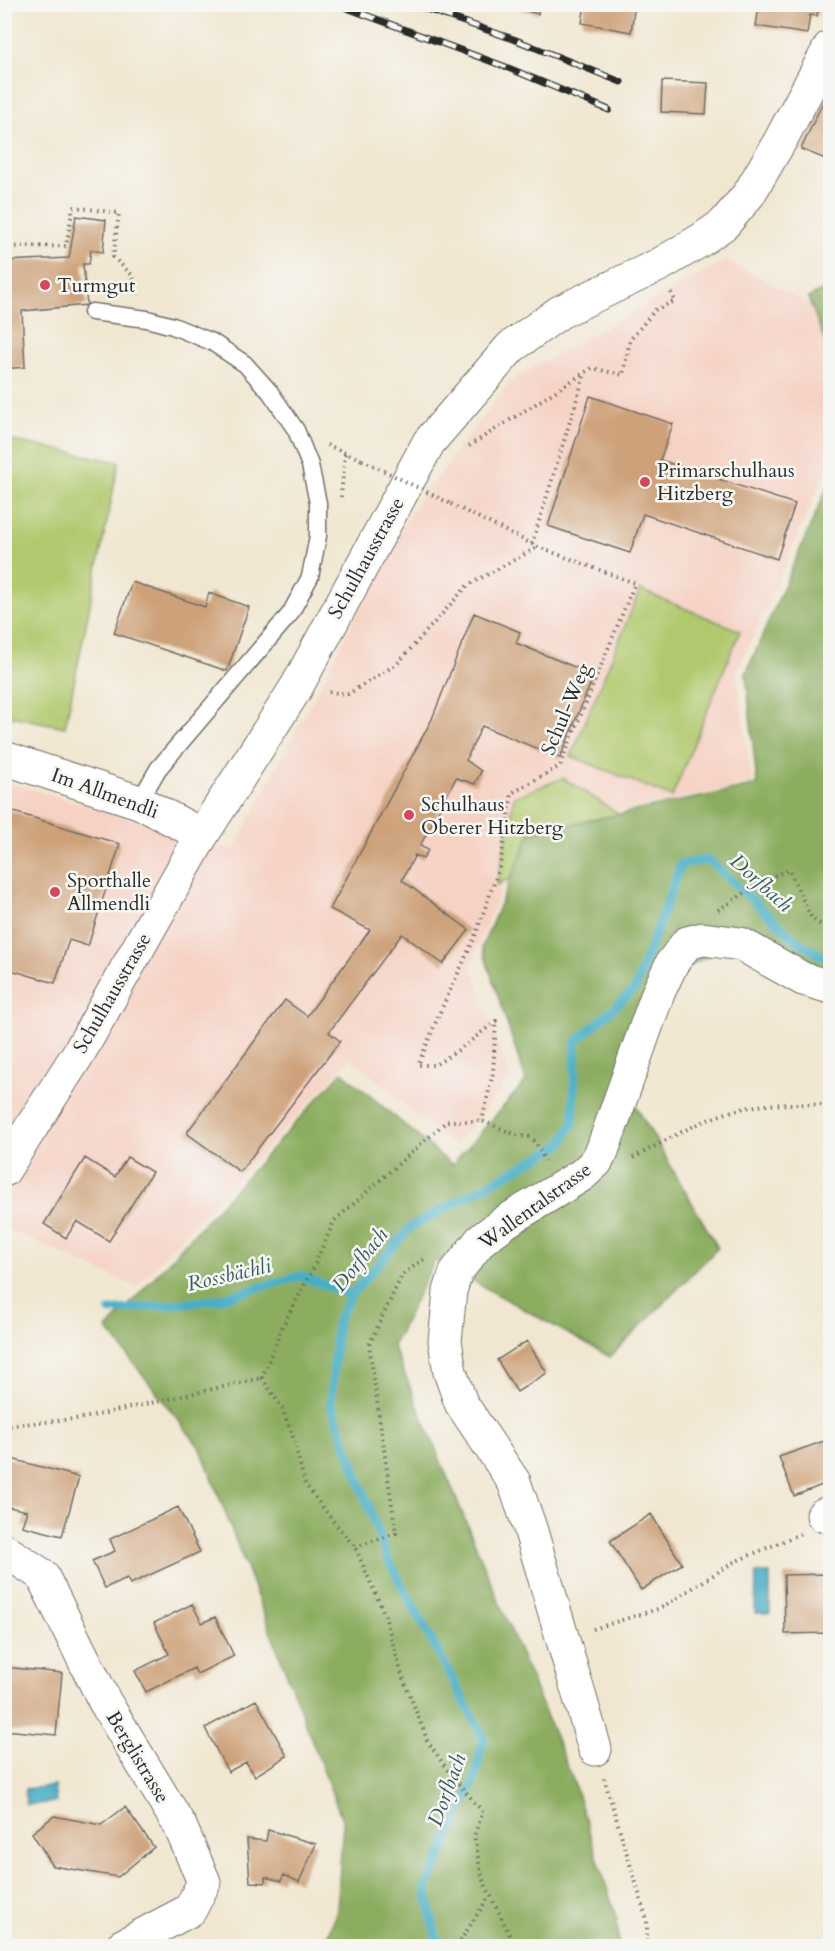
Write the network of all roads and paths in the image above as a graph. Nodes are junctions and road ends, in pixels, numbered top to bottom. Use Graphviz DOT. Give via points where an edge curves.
graph roads {
  1 [pos="831,47"];
  2 [pos="4,247"];
  3 [pos="661,264"];
  4 [pos="92,312"];
  5 [pos="147,319"];
  6 [pos="585,373"];
  7 [pos="433,437"];
  8 [pos="362,460"];
  9 [pos="532,544"];
  10 [pos="538,547"];
  11 [pos="296,688"];
  12 [pos="4,758"];
  13 [pos="139,802"];
  14 [pos="202,836"];
  15 [pos="712,913"];
  16 [pos="831,930"];
  17 [pos="831,987"];
  18 [pos="831,1105"];
  19 [pos="482,1121"];
  20 [pos="535,1142"];
  21 [pos="596,1162"];
  22 [pos="4,1170"];
  23 [pos="434,1252"];
  24 [pos="262,1378"];
  25 [pos="4,1426"];
  26 [pos="827,1513"];
  27 [pos="355,1547"];
  28 [pos="4,1550"];
  29 [pos="564,1638"];
  30 [pos="595,1749"];
  31 [pos="490,1895"];
  32 [pos="122,1947"];
  33 [pos="457,1947"];
  34 [pos="515,1947"];
  35 [pos="647,1947"];
  1 -- 3 [label="street, Schulhausstrasse" via="748,194 724,224"];
  2 -- 5 [label="path" via="66,246 73,207 119,213 113,257 132,275"];
  3 -- 6 [label="path" via="675,301 656,310 630,340 623,375 592,368"];
  3 -- 7 [label="street, Schulhausstrasse" via="560,312 511,347"];
  4 -- 5 [label="lane"];
  5 -- 13 [label="lane" via="212,342 245,364 270,392 296,430 310,465 318,503 318,536 310,577 290,614 158,769"];
  6 -- 7 [label="path" via="458,453"];
  6 -- 9 [label="path"];
  7 -- 11 [label="street, Schulhausstrasse"];
  8 -- 9 [label="path, bridge"];
  9 -- 10 [label="path"];
  10 -- 11 [label="path" via="468,585 397,664 348,694"];
  10 -- 19 [label="path, Schul-Weg" via="635,583 560,766 512,794 500,866 474,939 418,1065 435,1065 496,1021 494,1073"];
  11 -- 14 [label="street, Schulhausstrasse"];
  12 -- 13 [label="street, Im Allmendli"];
  13 -- 14 [label="street, Im Allmendli"];
  14 -- 22 [label="street, Schulhausstrasse" via="80,1052"];
  15 -- 16 [label="path" via="770,877 789,870 812,919"];
  17 -- 21 [label="street, Wallentalstrasse" via="803,979 741,944 704,939 687,943 658,993"];
  18 -- 21 [label="path" via="781,1104 735,1110 701,1122 618,1166"];
  19 -- 20 [label="path"];
  19 -- 24 [label="path" via="447,1121 334,1221 282,1327"];
  21 -- 29 [label="street, Wallentalstrasse" via="481,1240 456,1272 446,1316 450,1372 461,1403 514,1482"];
  23 -- 27 [label="path" via="402,1275 369,1346 396,1533"];
  24 -- 25 [label="path" via="84,1418"];
  24 -- 27 [label="path" via="282,1408 305,1484"];
  26 -- 29 [label="path" via="803,1533 734,1562 661,1608"];
  27 -- 31 [label="path" via="384,1613 428,1742 483,1812 474,1836 482,1878"];
  28 -- 32 [label="street, Berglistrasse" via="42,1575 105,1702 180,1826 204,1882 190,1910"];
  29 -- 30 [label="street, Wallentalstrasse"];
  30 -- 35 [label="path" via="648,1920"];
  31 -- 33 [label="path"];
  31 -- 34 [label="path"];
}
